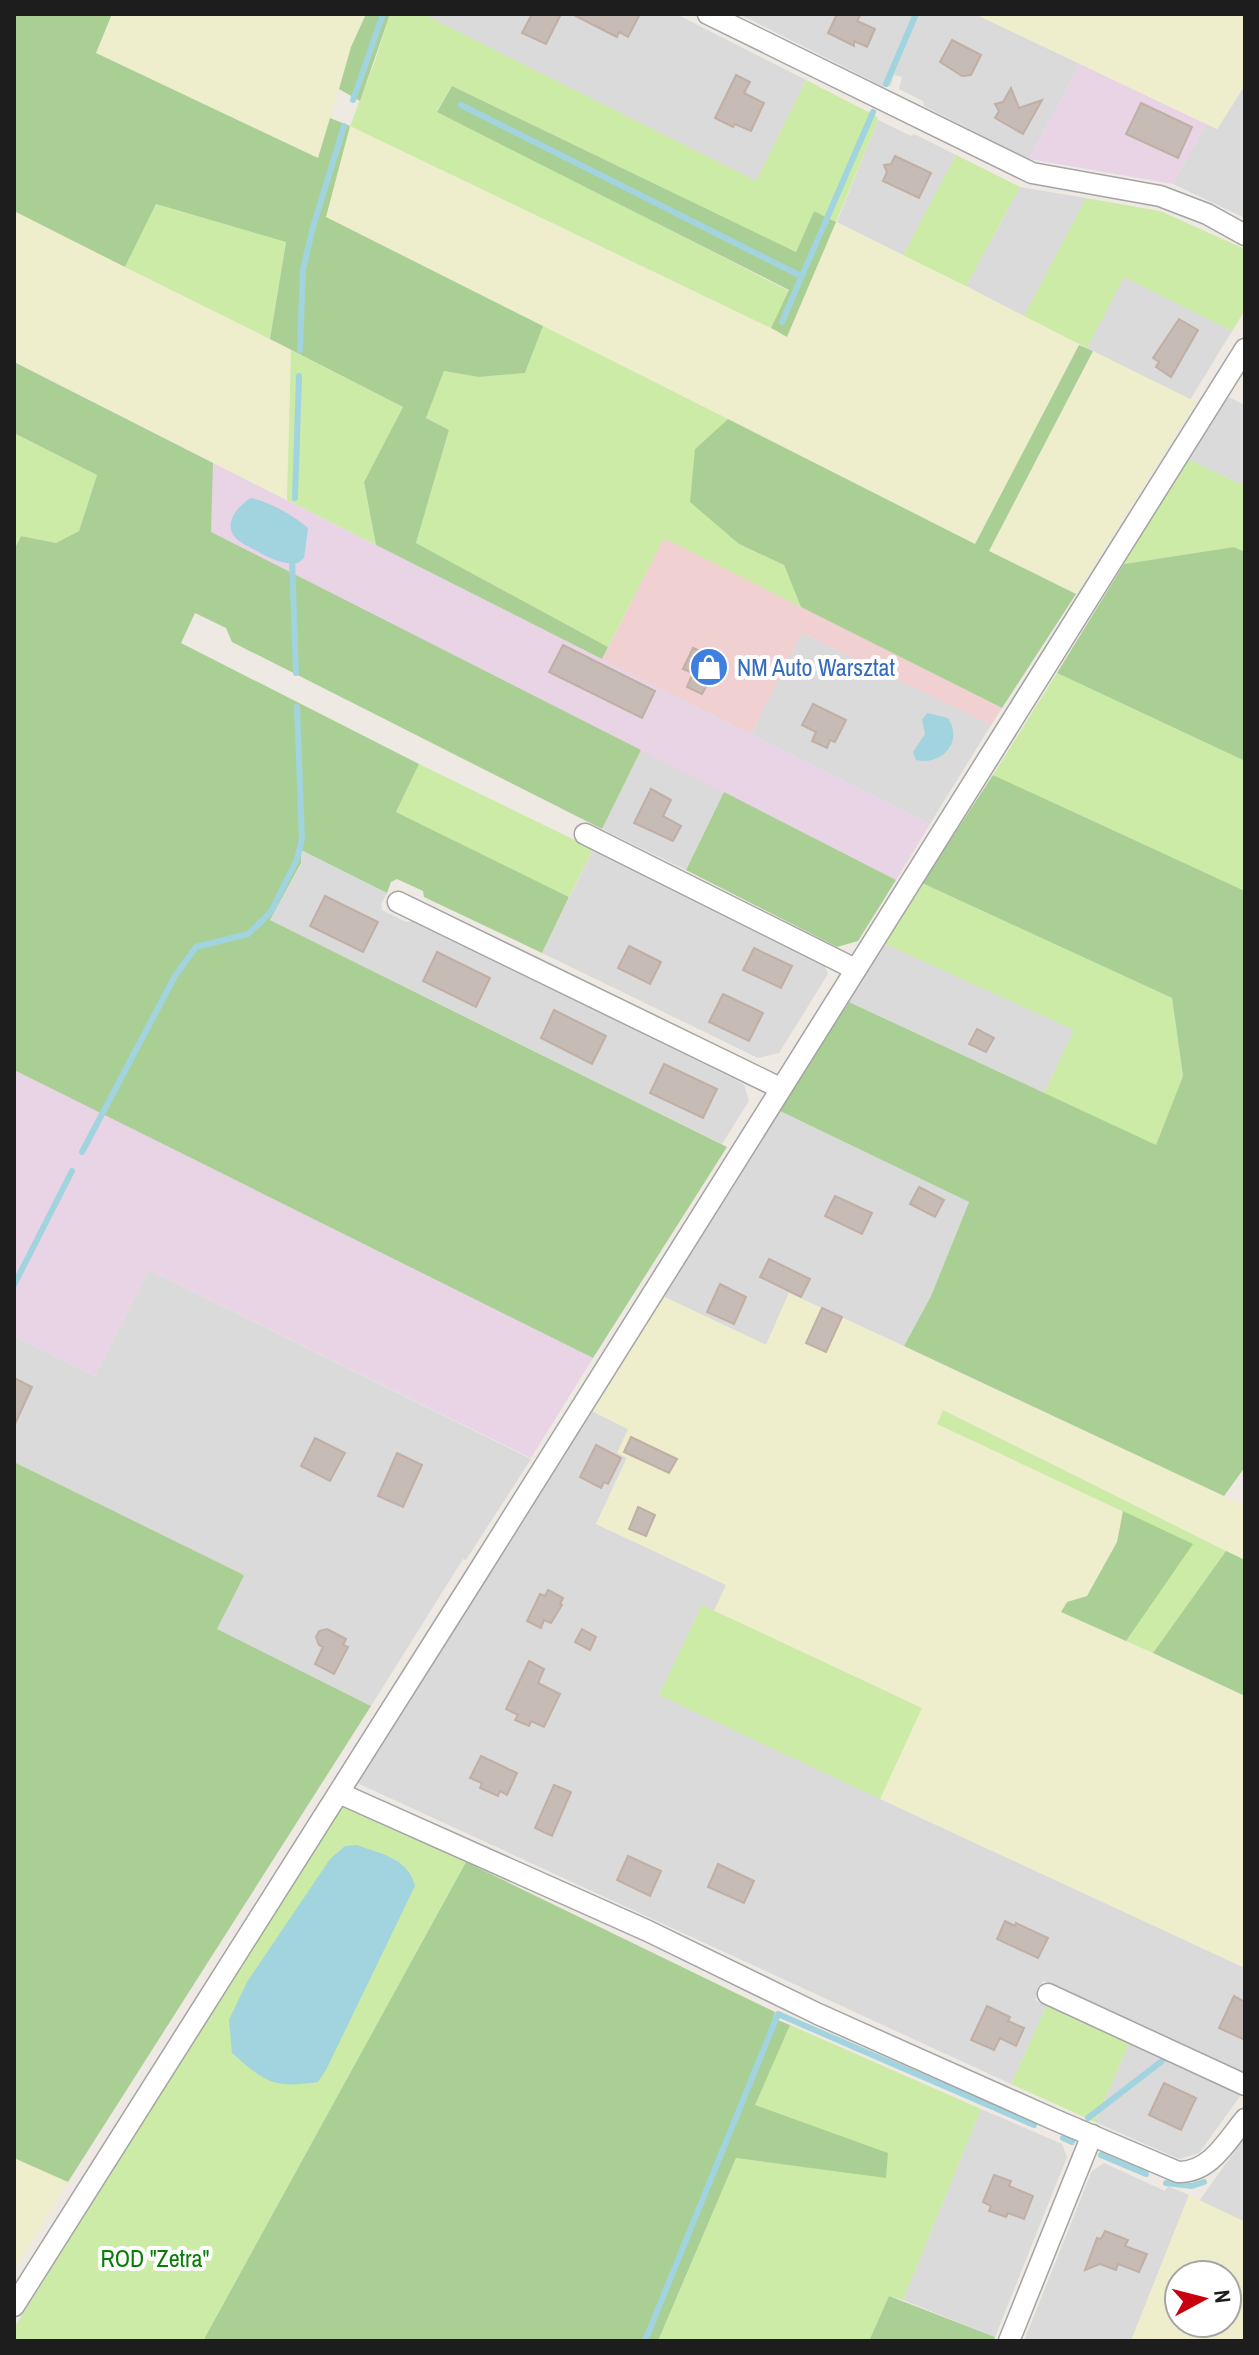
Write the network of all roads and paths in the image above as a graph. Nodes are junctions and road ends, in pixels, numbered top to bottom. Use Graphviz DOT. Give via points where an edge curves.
graph roads {
  1 [pos="708,14"];
  2 [pos="1245,235"];
  3 [pos="1245,349"];
  4 [pos="585,834"];
  5 [pos="398,902"];
  6 [pos="855,969"];
  7 [pos="780,1088"];
  8 [pos="339,1793"];
  9 [pos="1048,1994"];
  10 [pos="1245,2085"];
  11 [pos="1245,2119"];
  12 [pos="1092,2135"];
  13 [pos="14,2306"];
  14 [pos="1009,2341"];
  1 -- 2 [label="street" via="1032,173 1160,196"];
  3 -- 6 [label="street"];
  4 -- 6 [label="street"];
  5 -- 7 [label="street"];
  6 -- 7 [label="street"];
  7 -- 8 [label="street"];
  8 -- 12 [label="street"];
  8 -- 13 [label="street"];
  9 -- 10 [label="street"];
  11 -- 12 [label="street" via="1218,2152 1190,2172 1178,2172"];
  12 -- 14 [label="street"];
}
